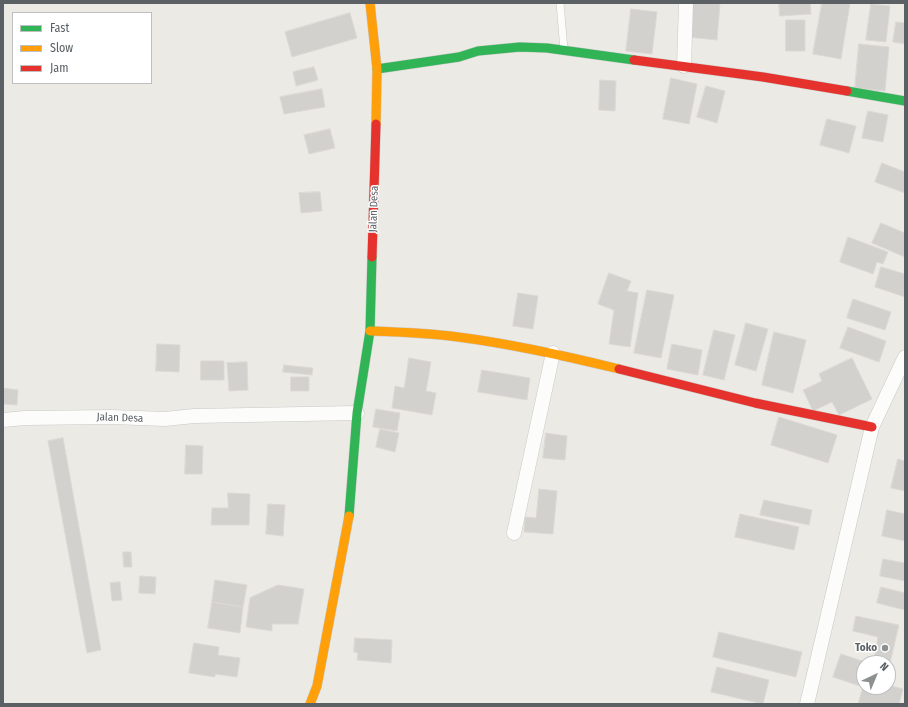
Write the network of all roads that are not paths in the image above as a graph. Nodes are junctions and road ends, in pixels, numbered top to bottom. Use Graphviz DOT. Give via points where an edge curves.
graph roads {
  1 [pos="370,3"];
  2 [pos="560,3"];
  3 [pos="686,3"];
  4 [pos="564,50"];
  5 [pos="684,66"];
  6 [pos="377,69"];
  7 [pos="905,101"];
  8 [pos="370,331"];
  9 [pos="553,353"];
  10 [pos="905,357"];
  11 [pos="357,413"];
  12 [pos="3,420"];
  13 [pos="872,427"];
  14 [pos="514,533"];
  15 [pos="310,704"];
  16 [pos="806,704"];
  1 -- 6 [label="street, Jalan Desa"];
  2 -- 4 [label="lane"];
  3 -- 5 [label="street"];
  4 -- 5 [label="street"];
  4 -- 6 [label="street" via="496,48"];
  5 -- 7 [label="street"];
  6 -- 8 [label="street, Jalan Desa"];
  8 -- 9 [label="street" via="449,335"];
  8 -- 11 [label="street, Jalan Desa"];
  9 -- 13 [label="street" via="826,419"];
  9 -- 14 [label="street"];
  10 -- 13 [label="street"];
  11 -- 12 [label="street, Jalan Desa" via="194,416 165,419 112,417"];
  11 -- 15 [label="street, Jalan Desa" via="350,513 316,686"];
  13 -- 16 [label="street"];
}
